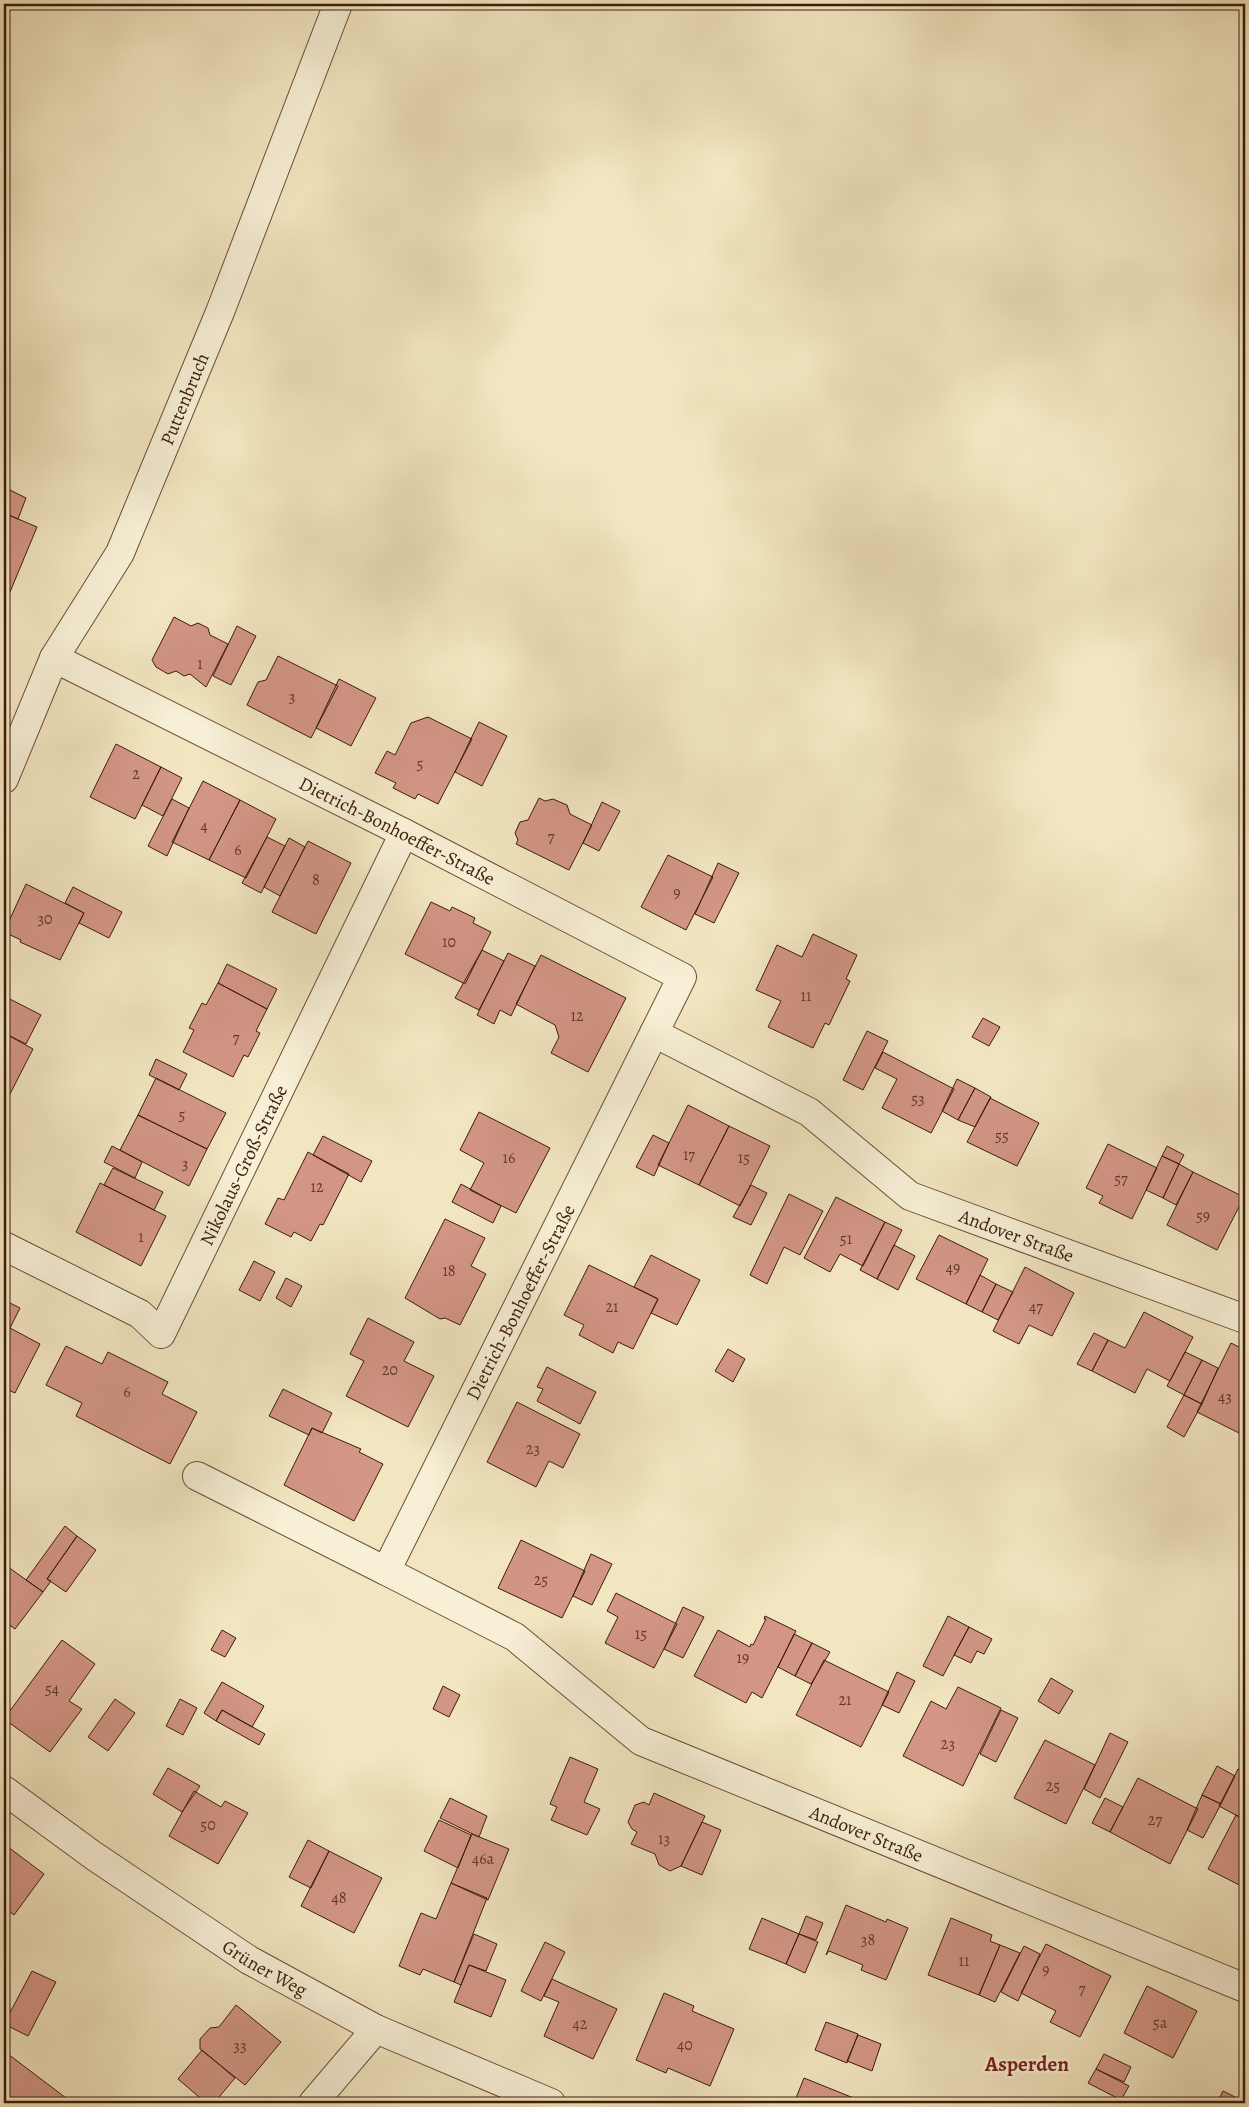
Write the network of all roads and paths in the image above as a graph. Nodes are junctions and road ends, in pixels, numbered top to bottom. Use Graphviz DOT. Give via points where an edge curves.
graph roads {
  1 [pos="338,4"];
  2 [pos="54,658"];
  3 [pos="4,779"];
  4 [pos="404,833"];
  5 [pos="654,1033"];
  6 [pos="4,1246"];
  7 [pos="1245,1319"];
  8 [pos="197,1476"];
  9 [pos="386,1570"];
  10 [pos="4,1790"];
  11 [pos="1245,1988"];
  12 [pos="376,2029"];
  13 [pos="313,2103"];
  14 [pos="551,2103"];
  1 -- 2 [label="street, Puttenbruch" via="220,312 120,553"];
  2 -- 3 [label="street, Puttenbruch"];
  2 -- 4 [label="street, Dietrich-Bonhoeffer-Straße"];
  4 -- 5 [label="street, Dietrich-Bonhoeffer-Straße" via="682,977"];
  4 -- 6 [label="street, Nikolaus-Groß-Straße" via="161,1334 140,1314"];
  5 -- 7 [label="street, Andover Straße" via="809,1112 910,1196"];
  5 -- 9 [label="street, Dietrich-Bonhoeffer-Straße"];
  8 -- 9 [label="street"];
  9 -- 11 [label="street, Andover Straße" via="514,1637 641,1741"];
  10 -- 12 [label="street, Grüner Weg" via="94,1856 249,1960"];
  12 -- 13 [label="street"];
  12 -- 14 [label="street, Grüner Weg"];
}
